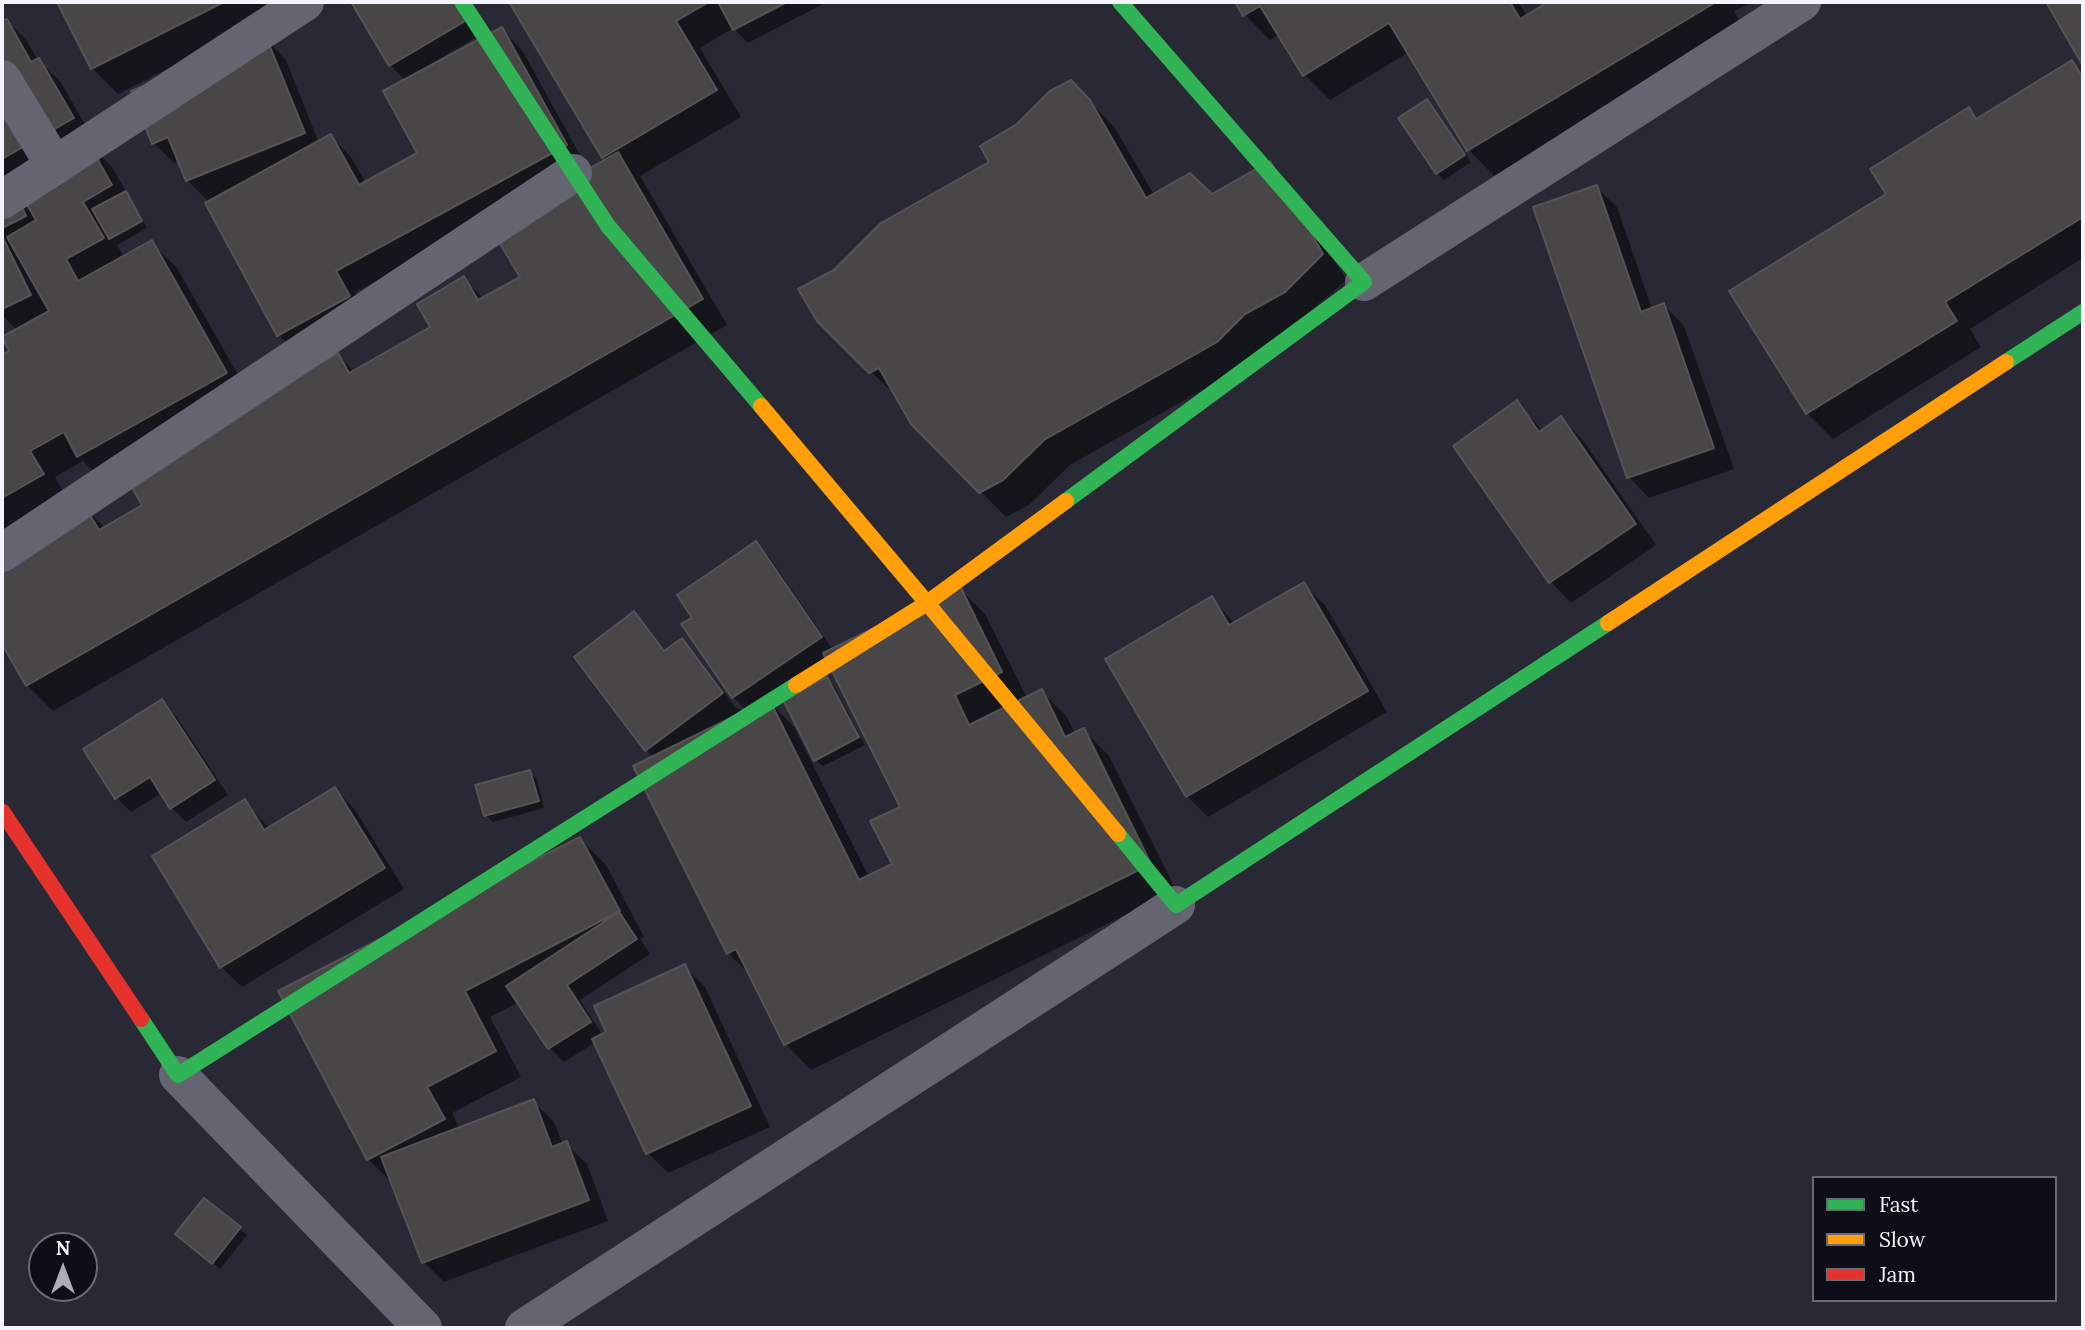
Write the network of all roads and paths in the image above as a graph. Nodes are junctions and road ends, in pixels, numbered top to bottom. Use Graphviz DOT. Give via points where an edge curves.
graph roads {
  1 [pos="305,2"];
  2 [pos="463,2"];
  3 [pos="1120,2"];
  4 [pos="1802,2"];
  5 [pos="2,79"];
  6 [pos="55,166"];
  7 [pos="573,173"];
  8 [pos="2,200"];
  9 [pos="1364,282"];
  10 [pos="2083,313"];
  11 [pos="2,553"];
  12 [pos="927,603"];
  13 [pos="2,811"];
  14 [pos="1177,905"];
  15 [pos="178,1075"];
  16 [pos="423,1328"];
  17 [pos="524,1328"];
  1 -- 6 [label="street"];
  2 -- 7 [label="street"];
  3 -- 9 [label="street"];
  4 -- 9 [label="street"];
  5 -- 6 [label="street"];
  6 -- 8 [label="street"];
  7 -- 11 [label="street"];
  7 -- 12 [label="street" via="608,226"];
  9 -- 12 [label="street"];
  10 -- 14 [label="street"];
  12 -- 14 [label="street"];
  12 -- 15 [label="street"];
  13 -- 15 [label="street"];
  14 -- 17 [label="street"];
  15 -- 16 [label="street"];
}
